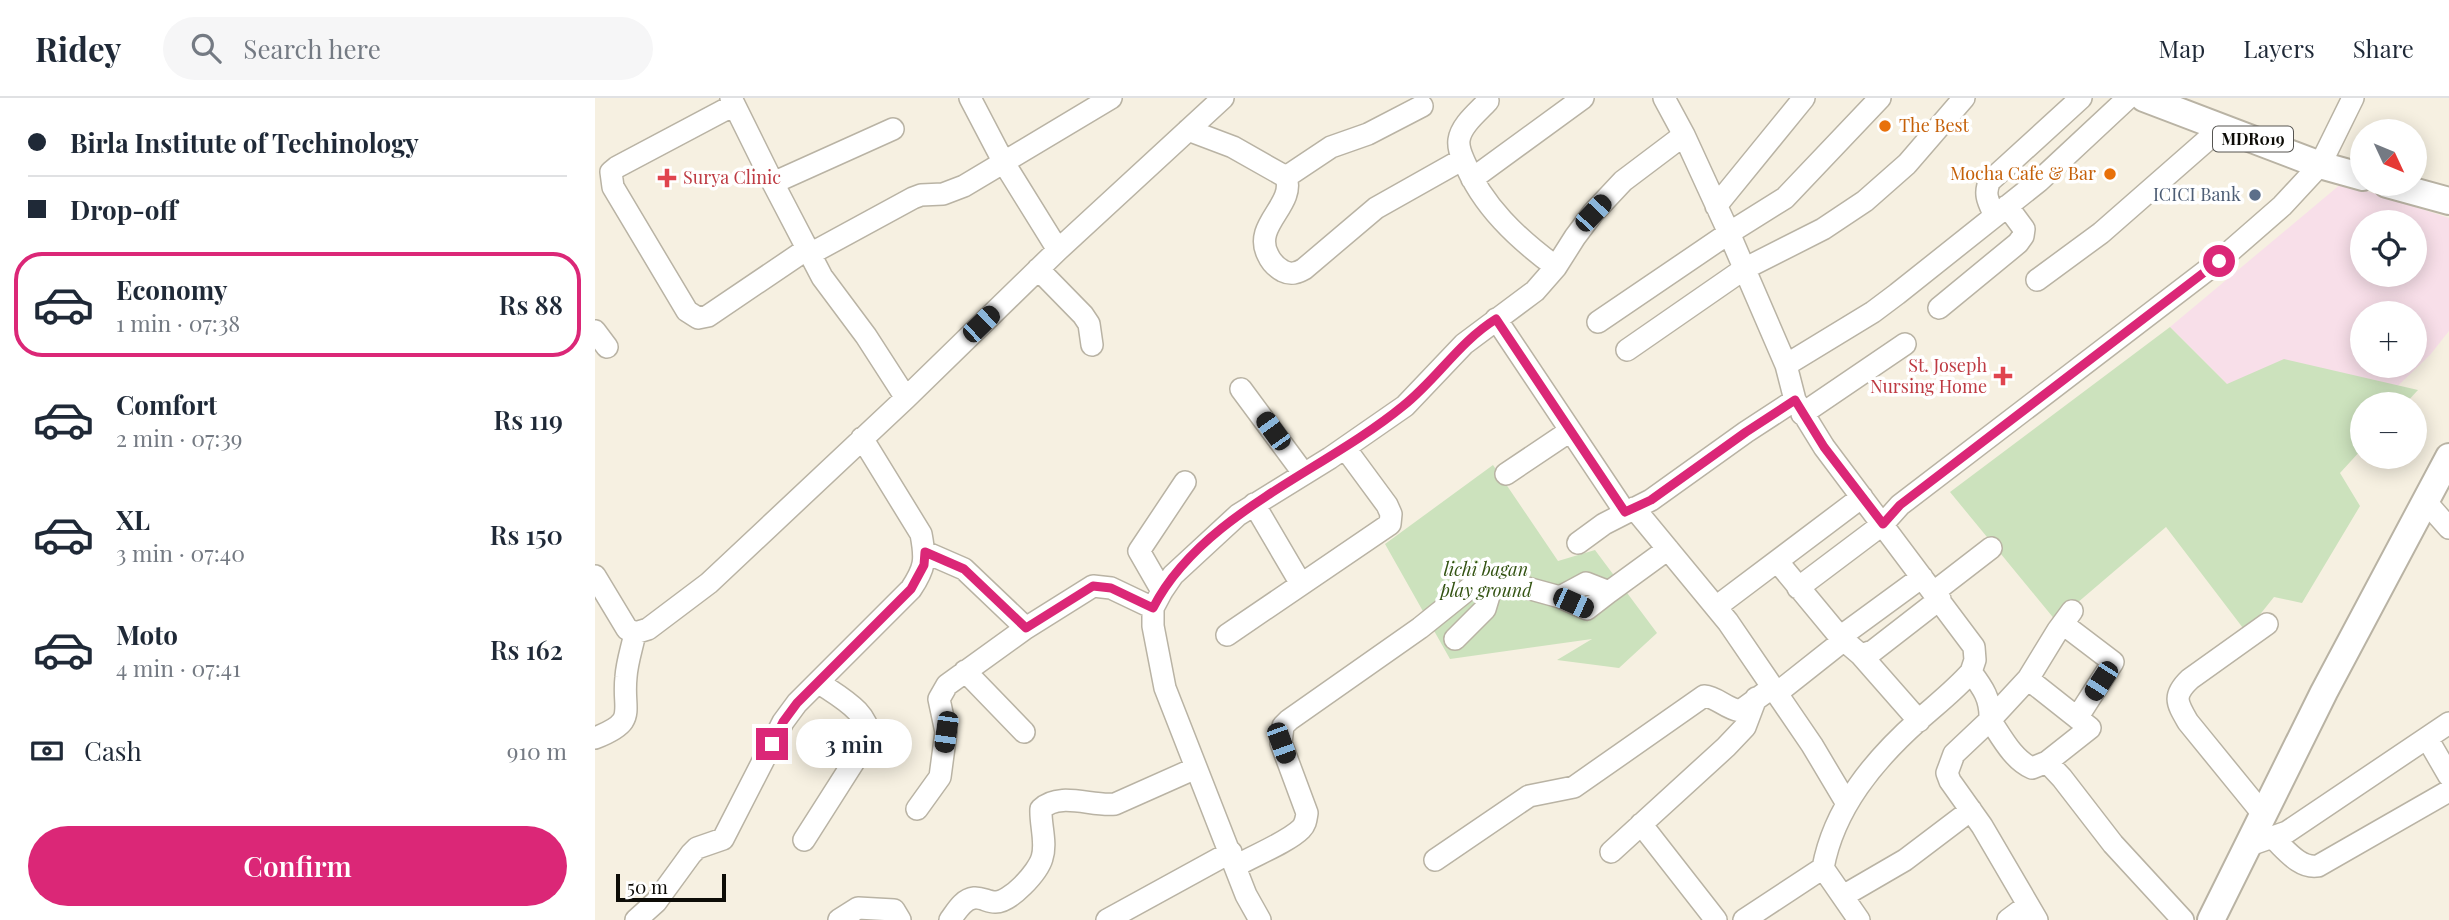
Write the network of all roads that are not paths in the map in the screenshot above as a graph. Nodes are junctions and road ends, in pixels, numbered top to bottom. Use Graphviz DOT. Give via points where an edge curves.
graph roads {
  1 [pos="971,98"];
  2 [pos="1111,98"];
  3 [pos="1223,98"];
  4 [pos="1583,98"];
  5 [pos="1664,98"];
  6 [pos="1804,98"];
  7 [pos="1880,98"];
  8 [pos="1964,98"];
  9 [pos="2081,98"];
  10 [pos="2128,98"];
  11 [pos="2144,98"];
  12 [pos="2353,98"];
  13 [pos="1488,101"];
  14 [pos="733,102"];
  15 [pos="1422,106"];
  16 [pos="2222,127"];
  17 [pos="893,129"];
  18 [pos="1188,130"];
  19 [pos="1684,135"];
  20 [pos="1463,159"];
  21 [pos="1004,163"];
  22 [pos="2325,167"];
  23 [pos="2350,174"];
  24 [pos="1286,177"];
  25 [pos="1472,179"];
  26 [pos="773,184"];
  27 [pos="2427,195"];
  28 [pos="2449,201"];
  29 [pos="1716,206"];
  30 [pos="2001,211"];
  31 [pos="1729,233"];
  32 [pos="1058,250"];
  33 [pos="809,251"];
  34 [pos="1556,267"];
  35 [pos="1038,269"];
  36 [pos="1744,269"];
  37 [pos="2037,280"];
  38 [pos="1939,309"];
  39 [pos="1496,319"];
  40 [pos="1598,322"];
  41 [pos="2150,325"];
  42 [pos="1905,344"];
  43 [pos="1092,345"];
  44 [pos="1627,350"];
  45 [pos="1786,365"];
  46 [pos="1241,388"];
  47 [pos="906,397"];
  48 [pos="1799,407"];
  49 [pos="1570,430"];
  50 [pos="862,438"];
  51 [pos="1345,447"];
  52 [pos="2449,457"];
  53 [pos="1304,474"];
  54 [pos="1506,474"];
  55 [pos="1185,482"];
  56 [pos="1862,497"];
  57 [pos="2426,502"];
  58 [pos="1254,504"];
  59 [pos="1629,510"];
  60 [pos="1883,524"];
  61 [pos="2449,528"];
  62 [pos="1578,543"];
  63 [pos="1991,548"];
  64 [pos="1668,550"];
  65 [pos="925,552"];
  66 [pos="1777,561"];
  67 [pos="595,576"];
  68 [pos="1494,579"];
  69 [pos="1301,584"];
  70 [pos="1798,588"];
  71 [pos="1932,589"];
  72 [pos="1158,599"];
  73 [pos="1716,607"];
  74 [pos="2267,624"];
  75 [pos="1026,628"];
  76 [pos="635,633"];
  77 [pos="1227,635"];
  78 [pos="1842,638"];
  79 [pos="1455,639"];
  80 [pos="1861,655"];
  81 [pos="965,671"];
  82 [pos="1971,672"];
  83 [pos="2028,679"];
  84 [pos="818,682"];
  85 [pos="1768,693"];
  86 [pos="2077,718"];
  87 [pos="1919,720"];
  88 [pos="1990,720"];
  89 [pos="2449,723"];
  90 [pos="1024,732"];
  91 [pos="595,738"];
  92 [pos="2427,738"];
  93 [pos="2047,762"];
  94 [pos="1196,768"];
  95 [pos="2449,776"];
  96 [pos="2449,791"];
  97 [pos="1846,802"];
  98 [pos="917,809"];
  99 [pos="1971,810"];
  100 [pos="2263,814"];
  101 [pos="1641,824"];
  102 [pos="2274,839"];
  103 [pos="804,840"];
  104 [pos="2247,846"];
  105 [pos="1611,852"];
  106 [pos="1233,859"];
  107 [pos="1435,860"];
  108 [pos="1823,869"];
  109 [pos="1843,896"];
  110 [pos="2032,912"];
  111 [pos="636,920"];
  112 [pos="839,920"];
  113 [pos="900,920"];
  114 [pos="950,920"];
  115 [pos="1107,920"];
  116 [pos="1260,920"];
  117 [pos="1716,920"];
  118 [pos="1744,920"];
  119 [pos="1859,920"];
  120 [pos="2008,920"];
  121 [pos="2183,920"];
  122 [pos="2211,920"];
  1 -- 21 [label="street"];
  2 -- 21 [label="street"];
  3 -- 18 [label="street"];
  4 -- 25 [label="street"];
  5 -- 19 [label="street"];
  6 -- 29 [label="street"];
  7 -- 31 [label="street" via="1786,198"];
  8 -- 36 [label="street" via="1907,164 1865,201 1823,229"];
  9 -- 30 [label="street" via="1990,181 1987,197"];
  10 -- 30 [label="street"];
  11 -- 16 [label="main road, MDR019"];
  12 -- 22 [label="street"];
  13 -- 20 [label="street" via="1462,131"];
  14 -- 26 [label="street"];
  14 -- 33 [label="street" via="617,167 611,172 613,187 687,311 698,318"];
  15 -- 24 [label="street" via="1331,147"];
  16 -- 22 [label="main road, MDR019"];
  16 -- 37 [label="street" via="2101,233"];
  17 -- 26 [label="street"];
  18 -- 24 [label="street" via="1233,147"];
  18 -- 32 [label="street"];
  19 -- 29 [label="street"];
  19 -- 34 [label="street" via="1623,181"];
  20 -- 24 [label="street" via="1376,208 1296,273 1274,265 1264,248 1268,226 1287,193"];
  20 -- 25 [label="street"];
  21 -- 32 [label="street"];
  21 -- 33 [label="street" via="952,191 913,198"];
  22 -- 23 [label="main road, MDR019"];
  22 -- 41 [label="street" via="2277,219"];
  22 -- 60 [label="street" via="2219,261 1900,505"];
  25 -- 34 [label="street" via="1514,232"];
  26 -- 33 [label="street"];
  27 -- 28 [label="main road"];
  29 -- 31 [label="street"];
  30 -- 38 [label="street" via="2024,229 2023,236"];
  30 -- 45 [label="street" via="1873,312"];
  31 -- 36 [label="street"];
  31 -- 40 [label="street"];
  32 -- 35 [label="street"];
  33 -- 47 [label="street" via="834,295"];
  34 -- 39 [label="street" via="1535,291"];
  35 -- 43 [label="street" via="1083,315"];
  35 -- 47 [label="street"];
  36 -- 44 [label="street"];
  36 -- 45 [label="street"];
  39 -- 49 [label="street"];
  39 -- 51 [label="street" via="1464,344 1405,406"];
  42 -- 48 [label="street"];
  45 -- 48 [label="street"];
  46 -- 53 [label="street"];
  47 -- 50 [label="street"];
  48 -- 56 [label="street"];
  48 -- 59 [label="street" via="1746,432 1651,500"];
  49 -- 54 [label="street"];
  49 -- 59 [label="street"];
  50 -- 65 [label="street" via="910,514"];
  50 -- 76 [label="street" via="709,583 648,629"];
  51 -- 53 [label="street"];
  51 -- 69 [label="street" via="1392,519 1383,530"];
  52 -- 57 [label="main road"];
  53 -- 58 [label="street"];
  55 -- 72 [label="street" via="1139,551"];
  56 -- 60 [label="street"];
  56 -- 66 [label="street"];
  57 -- 61 [label="street"];
  57 -- 100 [label="main road"];
  58 -- 69 [label="street"];
  58 -- 72 [label="street" via="1173,575"];
  59 -- 62 [label="street"];
  59 -- 64 [label="street"];
  60 -- 70 [label="street"];
  60 -- 71 [label="street"];
  63 -- 71 [label="street"];
  64 -- 68 [label="street" via="1609,592 1586,583 1559,597"];
  64 -- 73 [label="street"];
  65 -- 75 [label="street" via="964,569"];
  65 -- 84 [label="street" via="924,565 911,589"];
  66 -- 70 [label="street"];
  66 -- 73 [label="street"];
  67 -- 76 [label="street" via="627,629"];
  68 -- 79 [label="street" via="1485,609"];
  68 -- 106 [label="street" via="1471,587 1283,726 1281,743 1306,821 1290,836"];
  69 -- 77 [label="street"];
  70 -- 78 [label="street"];
  71 -- 78 [label="street"];
  71 -- 80 [label="street" via="1873,651"];
  71 -- 82 [label="street" via="1974,646"];
  72 -- 75 [label="street" via="1093,586"];
  72 -- 94 [label="street" via="1153,626 1165,688"];
  73 -- 85 [label="street"];
  74 -- 100 [label="street" via="2190,679 2177,695 2188,722"];
  75 -- 81 [label="street"];
  76 -- 91 [label="street" via="626,679 628,709 618,726"];
  78 -- 80 [label="street"];
  78 -- 85 [label="street"];
  80 -- 87 [label="street"];
  81 -- 90 [label="street"];
  81 -- 98 [label="street" via="947,685 939,699 946,732 940,777"];
  82 -- 87 [label="street"];
  82 -- 88 [label="street" via="1985,691"];
  83 -- 86 [label="street"];
  83 -- 86 [label="street" via="2068,617 2113,662"];
  83 -- 88 [label="street"];
  84 -- 103 [label="street" via="853,708 869,733"];
  84 -- 111 [label="street" via="783,722 723,839 697,848 656,902"];
  85 -- 97 [label="street" via="1812,745"];
  85 -- 101 [label="street" via="1726,747"];
  85 -- 107 [label="street" via="1740,711 1704,696 1574,787 1529,796"];
  86 -- 93 [label="street" via="2090,729"];
  87 -- 97 [label="street"];
  88 -- 93 [label="street" via="2025,765 2032,768"];
  88 -- 99 [label="street" via="1954,754 1947,773"];
  89 -- 92 [label="street"];
  92 -- 95 [label="street"];
  92 -- 102 [label="street"];
  93 -- 121 [label="street"];
  94 -- 106 [label="street"];
  94 -- 114 [label="street" via="1115,804 1061,801 1045,805 1041,809 1042,859 1031,876 1004,900 974,897 964,902"];
  96 -- 102 [label="street" via="2318,866 2300,863"];
  97 -- 108 [label="street" via="1826,849"];
  99 -- 109 [label="street" via="1905,860"];
  99 -- 110 [label="street"];
  100 -- 104 [label="main road"];
  101 -- 105 [label="street"];
  101 -- 117 [label="street"];
  102 -- 104 [label="street"];
  104 -- 122 [label="main road"];
  106 -- 115 [label="street"];
  106 -- 116 [label="street"];
  108 -- 109 [label="street"];
  108 -- 118 [label="street"];
  109 -- 119 [label="street"];
  110 -- 120 [label="street"];
  112 -- 113 [label="street" via="858,908 894,910"];
}
